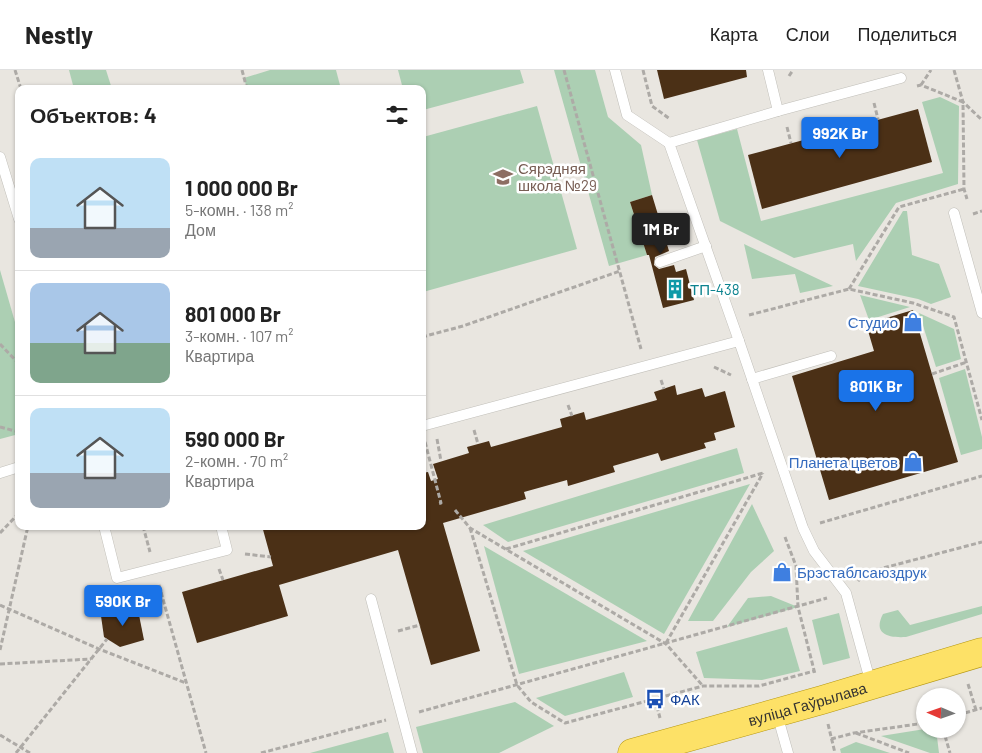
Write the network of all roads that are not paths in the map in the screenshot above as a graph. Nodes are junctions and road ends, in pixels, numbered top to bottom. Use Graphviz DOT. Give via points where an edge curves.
graph roads {
  1 [pos="615,70"];
  2 [pos="768,70"];
  3 [pos="901,78"];
  4 [pos="778,111"];
  5 [pos="669,143"];
  6 [pos="0,157"];
  7 [pos="15,207"];
  8 [pos="954,213"];
  9 [pos="706,246"];
  10 [pos="660,262"];
  11 [pos="982,313"];
  12 [pos="739,341"];
  13 [pos="831,356"];
  14 [pos="752,380"];
  15 [pos="426,425"];
  16 [pos="15,468"];
  17 [pos="0,473"];
  18 [pos="105,530"];
  19 [pos="222,530"];
  20 [pos="370,599"];
  21 [pos="982,652"];
  22 [pos="871,684"];
  23 [pos="777,713"];
  24 [pos="412,753"];
  25 [pos="632,753"];
  26 [pos="788,753"];
  1 -- 5 [label="lane" via="627,115"];
  2 -- 4 [label="lane"];
  3 -- 4 [label="lane"];
  4 -- 5 [label="lane"];
  5 -- 9 [label="lane"];
  6 -- 7 [label="lane"];
  8 -- 11 [label="lane"];
  9 -- 10 [label="lane"];
  9 -- 12 [label="lane"];
  12 -- 14 [label="lane"];
  12 -- 15 [label="lane"];
  13 -- 14 [label="lane"];
  14 -- 22 [label="lane" via="803,528 814,551 846,593"];
  16 -- 17 [label="lane"];
  18 -- 19 [label="lane" via="117,578 227,550"];
  20 -- 24 [label="lane"];
  21 -- 22 [label="main road, вуліца Гаўрылава"];
  22 -- 23 [label="main road, вуліца Гаўрылава"];
  23 -- 25 [label="main road, вуліца Гаўрылава"];
  23 -- 26 [label="lane"];
}
